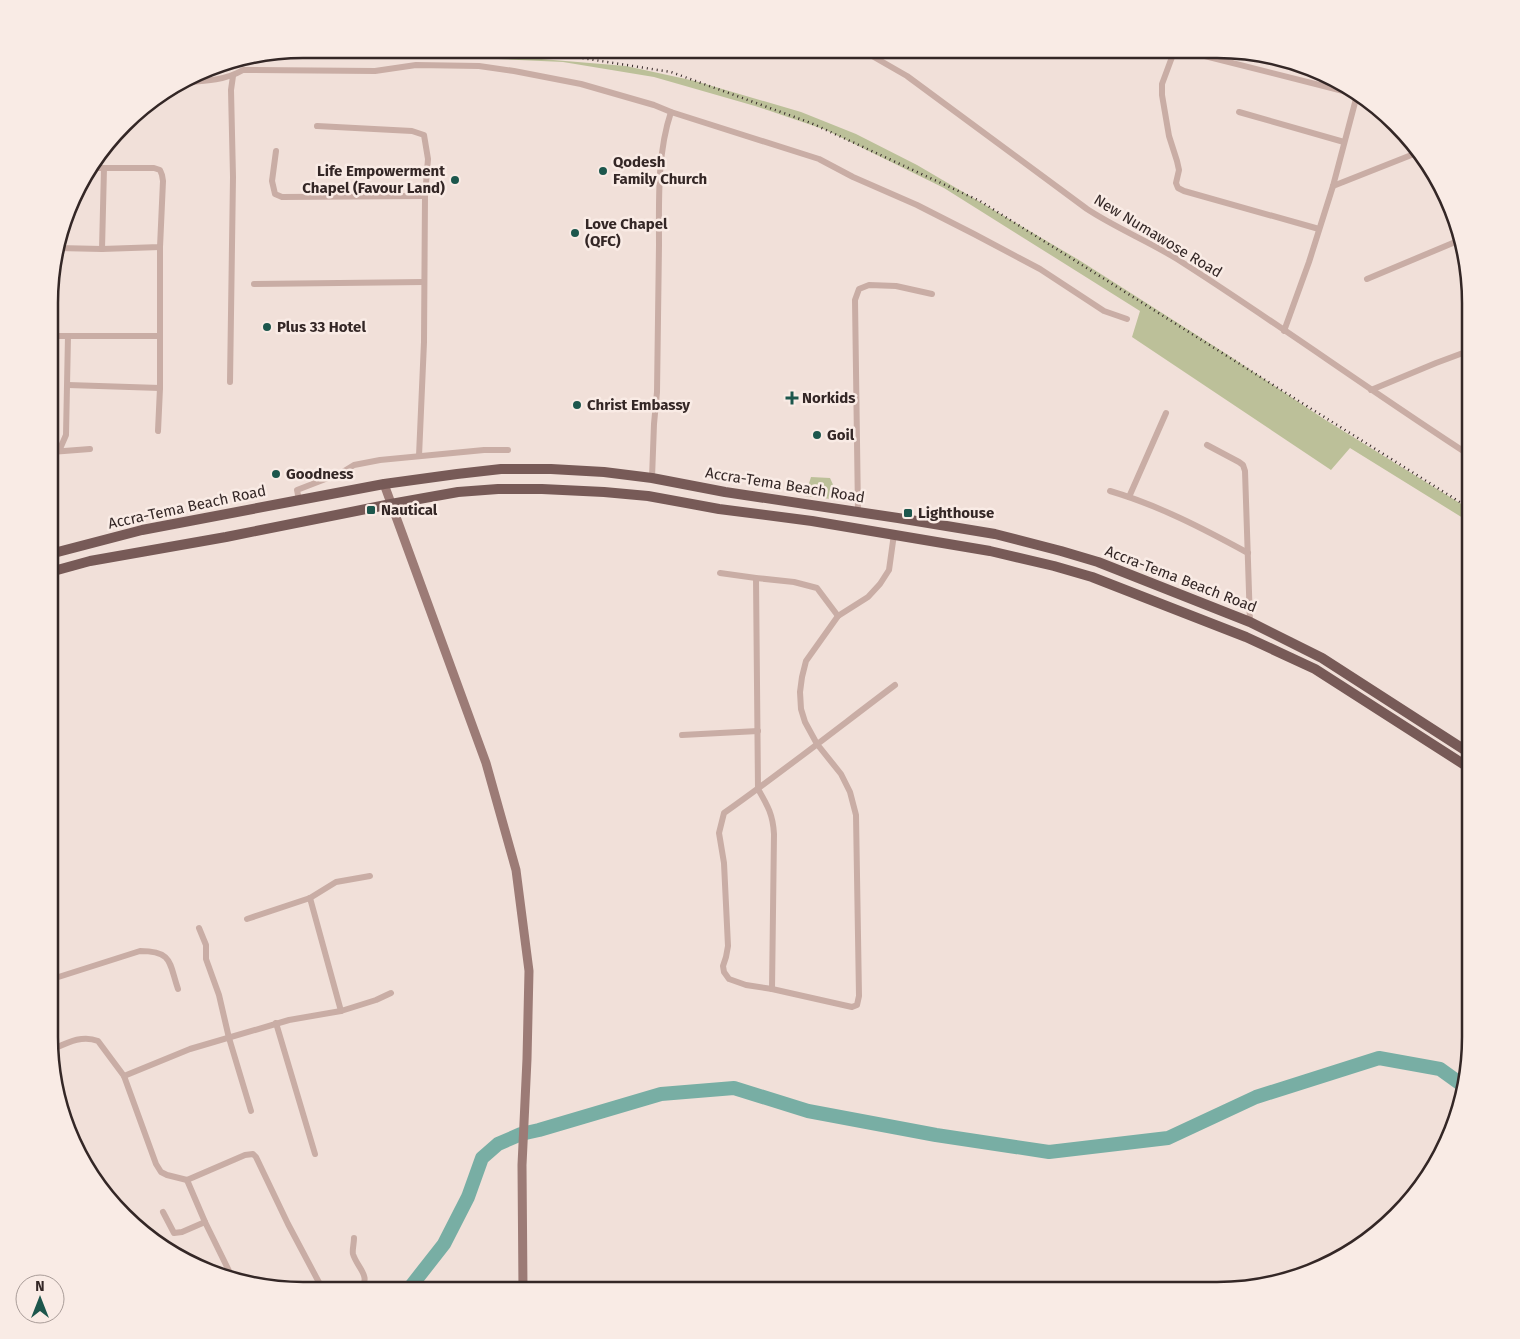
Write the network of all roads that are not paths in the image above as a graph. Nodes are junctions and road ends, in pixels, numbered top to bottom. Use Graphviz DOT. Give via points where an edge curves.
graph roads {
  1 [pos="876,58"];
  2 [pos="1172,58"];
  3 [pos="1212,58"];
  4 [pos="233,76"];
  5 [pos="197,82"];
  6 [pos="1340,90"];
  7 [pos="1355,99"];
  8 [pos="671,112"];
  9 [pos="1239,112"];
  10 [pos="317,126"];
  11 [pos="1344,142"];
  12 [pos="276,151"];
  13 [pos="1413,154"];
  14 [pos="98,168"];
  15 [pos="104,168"];
  16 [pos="1333,186"];
  17 [pos="425,196"];
  18 [pos="1319,229"];
  19 [pos="1455,242"];
  20 [pos="160,247"];
  21 [pos="64,248"];
  22 [pos="102,248"];
  23 [pos="1367,279"];
  24 [pos="424,282"];
  25 [pos="254,284"];
  26 [pos="932,294"];
  27 [pos="1127,319"];
  28 [pos="1284,331"];
  29 [pos="58,336"];
  30 [pos="68,336"];
  31 [pos="159,336"];
  32 [pos="1462,353"];
  33 [pos="230,382"];
  34 [pos="68,385"];
  35 [pos="160,388"];
  36 [pos="1371,390"];
  37 [pos="1166,413"];
  38 [pos="158,431"];
  39 [pos="1207,445"];
  40 [pos="90,449"];
  41 [pos="508,450"];
  42 [pos="1462,450"];
  43 [pos="59,451"];
  44 [pos="419,456"];
  45 [pos="652,478"];
  46 [pos="384,484"];
  47 [pos="1110,491"];
  48 [pos="648,496"];
  49 [pos="1130,496"];
  50 [pos="299,500"];
  51 [pos="391,504"];
  52 [pos="858,512"];
  53 [pos="894,534"];
  54 [pos="58,552"];
  55 [pos="1248,553"];
  56 [pos="58,570"];
  57 [pos="720,573"];
  58 [pos="756,578"];
  59 [pos="838,616"];
  60 [pos="1250,622"];
  61 [pos="895,685"];
  62 [pos="758,731"];
  63 [pos="682,735"];
  64 [pos="817,744"];
  65 [pos="1462,748"];
  66 [pos="1462,763"];
  67 [pos="758,789"];
  68 [pos="370,876"];
  69 [pos="310,898"];
  70 [pos="247,919"];
  71 [pos="198,928"];
  72 [pos="58,977"];
  73 [pos="772,989"];
  74 [pos="178,990"];
  75 [pos="391,993"];
  76 [pos="341,1011"];
  77 [pos="276,1024"];
  78 [pos="229,1038"];
  79 [pos="58,1047"];
  80 [pos="124,1076"];
  81 [pos="252,1111"];
  82 [pos="315,1154"];
  83 [pos="187,1180"];
  84 [pos="163,1212"];
  85 [pos="206,1222"];
  86 [pos="354,1238"];
  87 [pos="229,1270"];
  88 [pos="319,1282"];
  89 [pos="365,1282"];
  90 [pos="523,1282"];
  1 -- 28 [label="street, New Numawose Road" via="907,76 1094,213 1176,259"];
  2 -- 18 [label="street" via="1162,84 1162,95 1179,170 1178,188"];
  3 -- 6 [label="street"];
  4 -- 5 [label="street"];
  4 -- 8 [label="street" via="243,70 375,71 416,65 479,66 581,84"];
  4 -- 33 [label="street"];
  7 -- 11 [label="street"];
  8 -- 27 [label="street" via="819,159 974,234 1040,269 1104,311"];
  8 -- 45 [label="street" via="666,127 660,194 657,392"];
  9 -- 11 [label="street"];
  10 -- 17 [label="street" via="412,130 424,135 428,159"];
  11 -- 16 [label="street"];
  12 -- 17 [label="street" via="272,187 275,194 282,197"];
  13 -- 16 [label="street"];
  14 -- 15 [label="street"];
  15 -- 20 [label="street" via="160,170 163,181"];
  15 -- 22 [label="street"];
  16 -- 18 [label="street"];
  17 -- 24 [label="street"];
  18 -- 28 [label="street"];
  19 -- 23 [label="street"];
  20 -- 22 [label="street"];
  20 -- 31 [label="street"];
  21 -- 22 [label="street"];
  24 -- 25 [label="street"];
  24 -- 44 [label="street"];
  26 -- 52 [label="street" via="869,285 859,290 856,300"];
  28 -- 36 [label="street, New Numawose Road"];
  29 -- 30 [label="street"];
  30 -- 31 [label="street"];
  30 -- 34 [label="street"];
  31 -- 35 [label="street"];
  32 -- 36 [label="street"];
  34 -- 35 [label="street"];
  34 -- 43 [label="street" via="66,435"];
  35 -- 38 [label="street"];
  36 -- 42 [label="street, New Numawose Road"];
  37 -- 49 [label="street"];
  39 -- 55 [label="street" via="1243,465"];
  40 -- 43 [label="street"];
  41 -- 44 [label="street"];
  44 -- 50 [label="street" via="354,465 297,490"];
  45 -- 46 [label="main road, Accra-Tema Beach Road" via="551,469 501,470"];
  45 -- 48 [label="main road"];
  45 -- 52 [label="main road, Accra-Tema Beach Road"];
  46 -- 50 [label="main road, Accra-Tema Beach Road"];
  46 -- 51 [label="street"];
  47 -- 49 [label="street"];
  48 -- 51 [label="main road, Accra-Tema Beach Road" via="498,489 458,492"];
  48 -- 53 [label="main road, Accra-Tema Beach Road"];
  49 -- 55 [label="street"];
  50 -- 54 [label="main road, Accra-Tema Beach Road" via="142,530"];
  51 -- 56 [label="main road, Accra-Tema Beach Road"];
  51 -- 90 [label="street" via="486,763 516,870 528,971 522,1153"];
  52 -- 60 [label="main road, Accra-Tema Beach Road" via="994,534 1061,550"];
  53 -- 59 [label="street" via="889,570 880,584 868,597"];
  53 -- 66 [label="main road, Accra-Tema Beach Road" via="990,551 1092,577 1246,637 1316,669"];
  55 -- 60 [label="street"];
  57 -- 58 [label="street"];
  58 -- 59 [label="street" via="816,588"];
  58 -- 62 [label="street"];
  59 -- 64 [label="street" via="806,660 802,677 801,709"];
  60 -- 65 [label="main road, Accra-Tema Beach Road" via="1322,658"];
  61 -- 64 [label="street"];
  62 -- 63 [label="street"];
  62 -- 67 [label="street"];
  64 -- 67 [label="street"];
  64 -- 73 [label="street" via="841,774 856,815 858,1002 852,1007"];
  67 -- 73 [label="street" via="773,819"];
  67 -- 73 [label="street" via="724,813 719,833 724,863 728,946 723,966 729,979"];
  68 -- 69 [label="street" via="336,882"];
  69 -- 70 [label="street"];
  69 -- 76 [label="street"];
  71 -- 78 [label="street" via="206,945 206,959"];
  72 -- 74 [label="street" via="140,951 153,951 168,959"];
  75 -- 76 [label="street"];
  76 -- 77 [label="street"];
  77 -- 78 [label="street"];
  77 -- 82 [label="street"];
  78 -- 80 [label="street" via="190,1049"];
  78 -- 81 [label="street"];
  79 -- 80 [label="street" via="81,1038 92,1038 98,1041"];
  80 -- 83 [label="street" via="156,1164 161,1172"];
  83 -- 85 [label="street"];
  83 -- 88 [label="street" via="253,1154"];
  84 -- 85 [label="street" via="174,1233"];
  85 -- 87 [label="street"];
  86 -- 89 [label="street" via="352,1253"];
}
